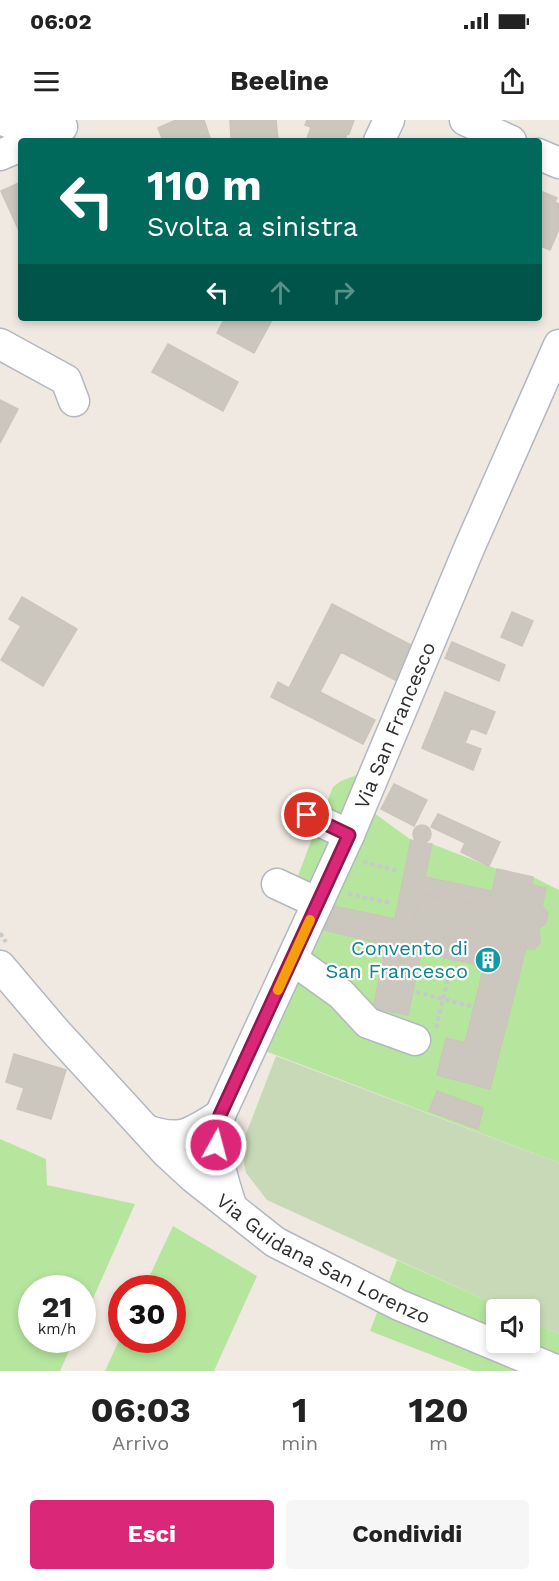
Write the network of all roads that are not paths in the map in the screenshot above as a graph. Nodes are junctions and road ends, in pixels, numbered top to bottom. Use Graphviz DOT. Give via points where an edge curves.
graph roads {
  1 [pos="389,120"];
  2 [pos="465,120"];
  3 [pos="69,123"];
  4 [pos="37,138"];
  5 [pos="380,138"];
  6 [pos="504,138"];
  7 [pos="4,139"];
  8 [pos="542,156"];
  9 [pos="559,163"];
  10 [pos="0,344"];
  11 [pos="559,345"];
  12 [pos="75,401"];
  13 [pos="307,815"];
  14 [pos="344,845"];
  15 [pos="277,884"];
  16 [pos="321,896"];
  17 [pos="292,959"];
  18 [pos="0,966"];
  19 [pos="424,1039"];
  20 [pos="220,1115"];
  21 [pos="146,1130"];
  22 [pos="232,1208"];
  23 [pos="558,1371"];
  1 -- 5 [label="street"];
  2 -- 6 [label="street"];
  3 -- 4 [label="street"];
  3 -- 7 [label="street"];
  8 -- 9 [label="street"];
  10 -- 12 [label="street" via="66,380"];
  11 -- 14 [label="street, Via San Francesco"];
  13 -- 14 [label="street"];
  14 -- 16 [label="street, Via San Francesco"];
  15 -- 16 [label="street"];
  16 -- 17 [label="street, Via San Francesco"];
  17 -- 19 [label="street" via="341,994 368,1023"];
  17 -- 20 [label="street, Via San Francesco"];
  18 -- 21 [label="street, Via Guidana San Lorenzo"];
  20 -- 21 [label="street" via="181,1135 168,1137"];
  20 -- 22 [label="street, Via San Francesco" via="218,1163"];
  21 -- 22 [label="street, Via Guidana San Lorenzo" via="193,1178"];
  22 -- 23 [label="street, Via Guidana San Lorenzo" via="275,1242 388,1300"];
}
